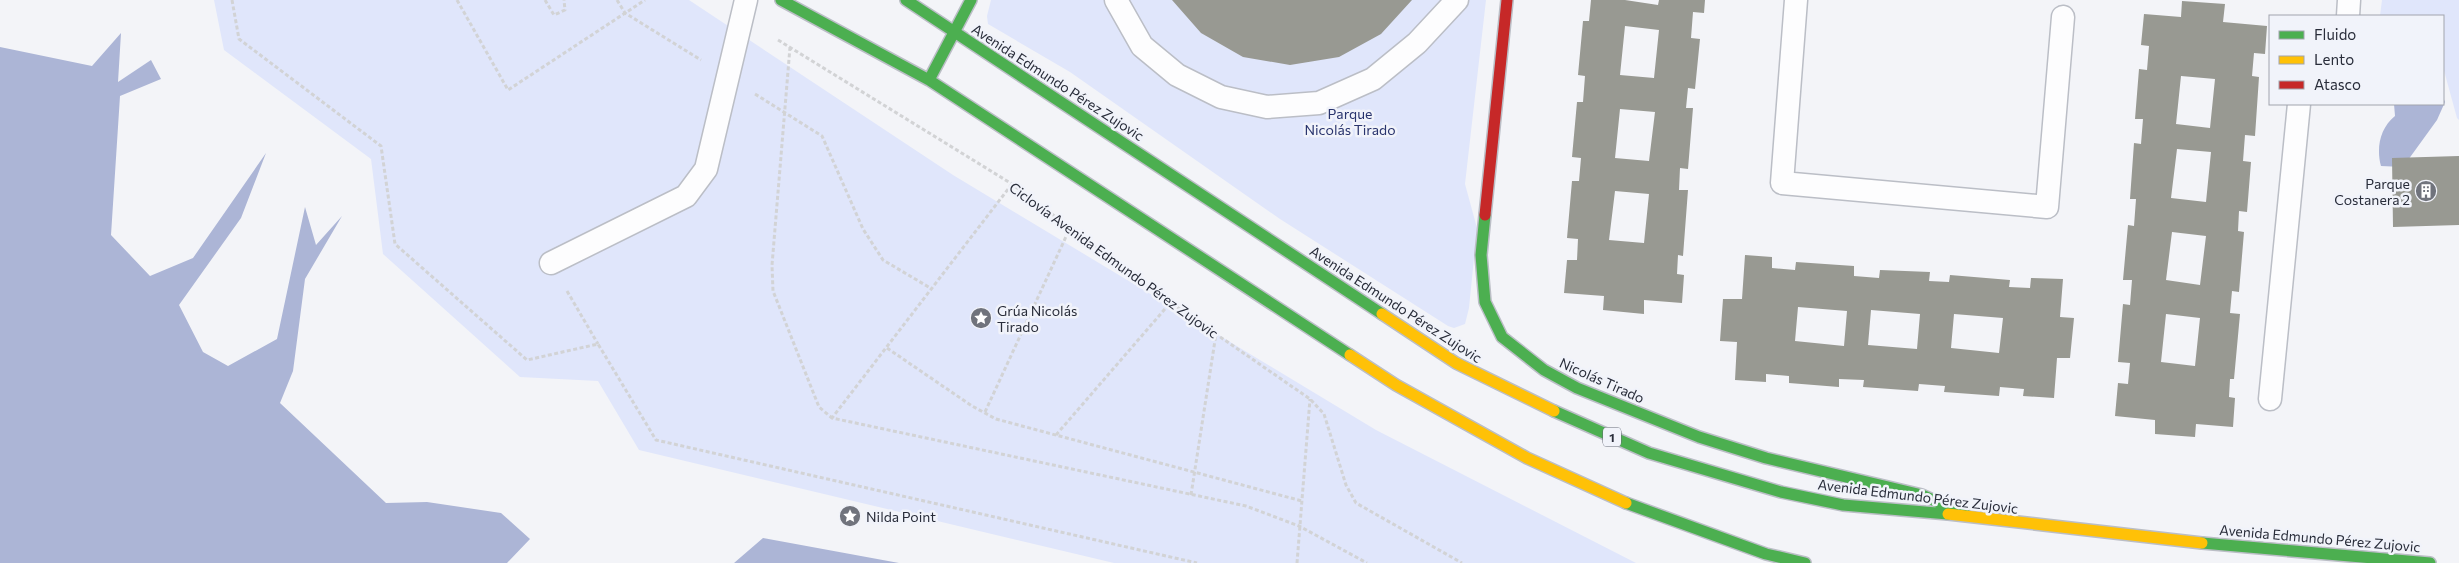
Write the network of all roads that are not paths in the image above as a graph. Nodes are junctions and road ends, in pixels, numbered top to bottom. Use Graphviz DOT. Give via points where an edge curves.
graph roads {
  1 [pos="781,0"];
  2 [pos="906,0"];
  3 [pos="971,0"];
  4 [pos="1116,0"];
  5 [pos="1458,0"];
  6 [pos="1507,0"];
  7 [pos="1796,0"];
  8 [pos="2349,0"];
  9 [pos="744,9"];
  10 [pos="2348,15"];
  11 [pos="2063,17"];
  12 [pos="956,32"];
  13 [pos="930,80"];
  14 [pos="2299,105"];
  15 [pos="551,263"];
  16 [pos="2270,399"];
  17 [pos="1968,516"];
  18 [pos="1805,563"];
  19 [pos="2430,563"];
  1 -- 13 [label="main road"];
  2 -- 12 [label="main road, Avenida Edmundo Pérez Zujovic / 1"];
  3 -- 12 [label="main road"];
  4 -- 5 [label="lane" via="1142,46 1177,75 1221,97 1267,107 1319,103 1373,79 1417,43"];
  6 -- 17 [label="main road, Nicolás Tirado" via="1481,255 1485,302 1502,337 1544,370 1577,388 1699,437 1766,458 1922,495"];
  7 -- 11 [label="lane" via="1782,182 2046,207"];
  8 -- 10 [label="lane"];
  9 -- 15 [label="lane" via="706,169 686,196"];
  12 -- 13 [label="main road"];
  12 -- 17 [label="main road, Avenida Edmundo Pérez Zujovic / 1" via="1456,363 1582,425 1649,453 1781,492 1843,505"];
  13 -- 18 [label="main road" via="1396,384 1526,458 1610,498 1766,554"];
  14 -- 16 [label="lane"];
  17 -- 19 [label="main road, Avenida Edmundo Pérez Zujovic / 1" via="2098,532"];
}
